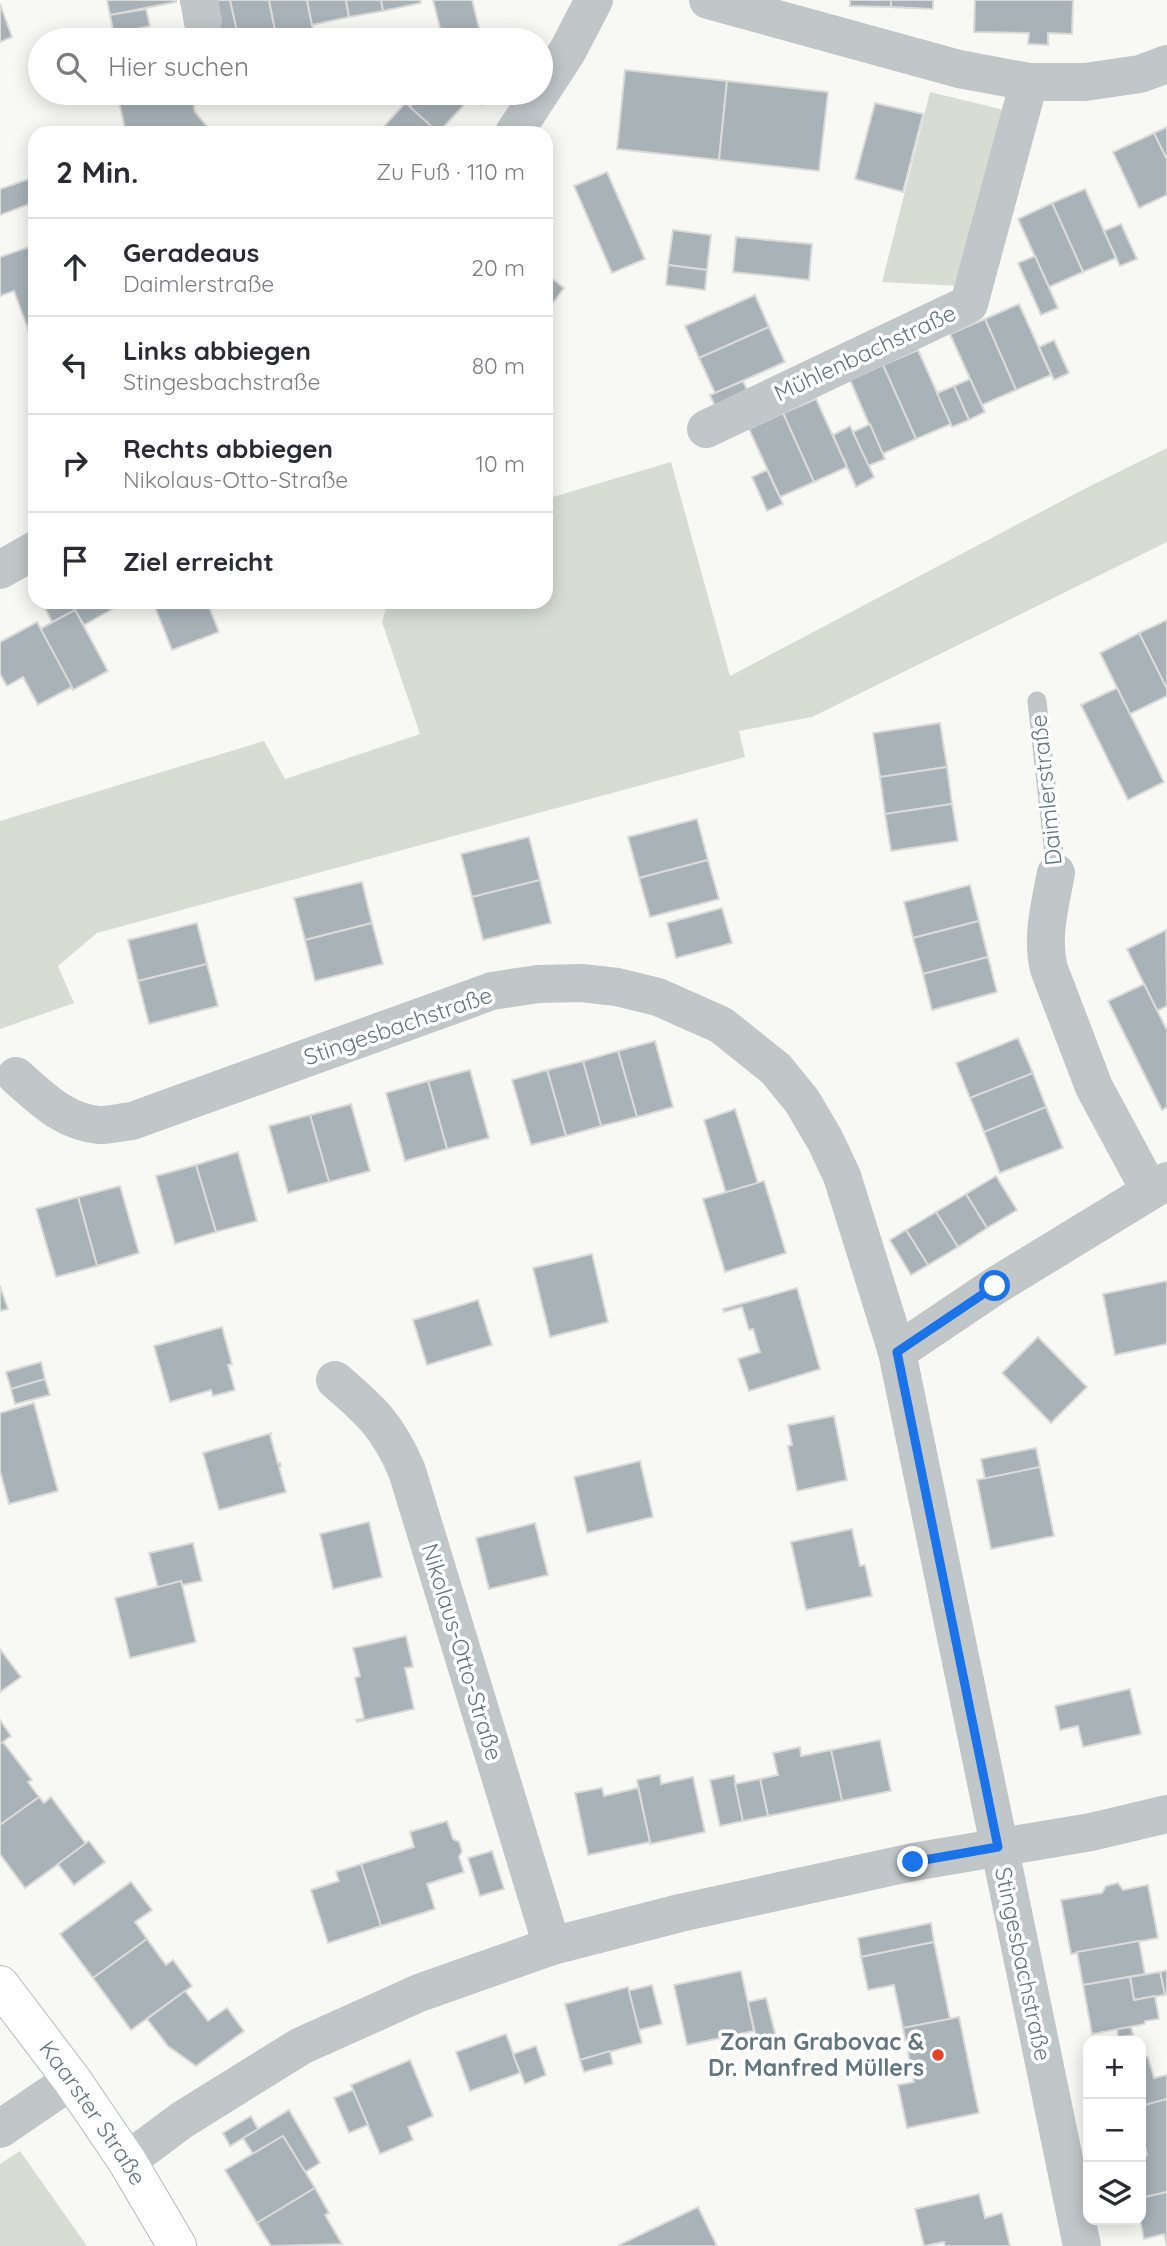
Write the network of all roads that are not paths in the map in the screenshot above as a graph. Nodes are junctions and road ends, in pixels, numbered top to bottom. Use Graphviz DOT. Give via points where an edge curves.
graph roads {
  1 [pos="594,0"];
  2 [pos="708,0"];
  3 [pos="1167,64"];
  4 [pos="553,73"];
  5 [pos="1029,82"];
  6 [pos="532,105"];
  7 [pos="519,126"];
  8 [pos="706,429"];
  9 [pos="28,554"];
  10 [pos="0,570"];
  11 [pos="1037,701"];
  12 [pos="1056,873"];
  13 [pos="16,1076"];
  14 [pos="1159,1186"];
  15 [pos="897,1352"];
  16 [pos="335,1380"];
  17 [pos="1167,1814"];
  18 [pos="998,1847"];
  19 [pos="552,1946"];
  20 [pos="0,1985"];
  21 [pos="72,2080"];
  22 [pos="0,2129"];
  23 [pos="127,2161"];
  24 [pos="177,2246"];
  25 [pos="1082,2246"];
  1 -- 4 [label="street"];
  2 -- 5 [label="street" via="959,69"];
  3 -- 5 [label="street" via="1140,74 1099,80"];
  5 -- 8 [label="street, Mühlenbachstraße" via="969,304"];
  6 -- 7 [label="street"];
  9 -- 10 [label="street"];
  11 -- 12 [label="lane, Daimlerstraße"];
  12 -- 14 [label="street, Daimlerstraße" via="1047,921 1049,969 1094,1087"];
  13 -- 15 [label="street, Stingesbachstraße" via="54,1109 76,1120 111,1124 132,1121 492,991 582,983 658,996 721,1025 746,1043 776,1069 802,1101 842,1175"];
  14 -- 15 [label="street, Daimlerstraße"];
  15 -- 18 [label="street, Stingesbachstraße"];
  16 -- 19 [label="street, Nikolaus-Otto-Straße" via="375,1415 397,1446 407,1471"];
  17 -- 18 [label="street"];
  18 -- 19 [label="street" via="680,1913"];
  18 -- 25 [label="street, Stingesbachstraße"];
  19 -- 23 [label="street" via="419,1993 301,2046 182,2120"];
  20 -- 21 [label="main road, Kaarster Straße"];
  21 -- 22 [label="street"];
  21 -- 23 [label="main road, Kaarster Straße"];
  23 -- 24 [label="main road, Kaarster Straße"];
}
